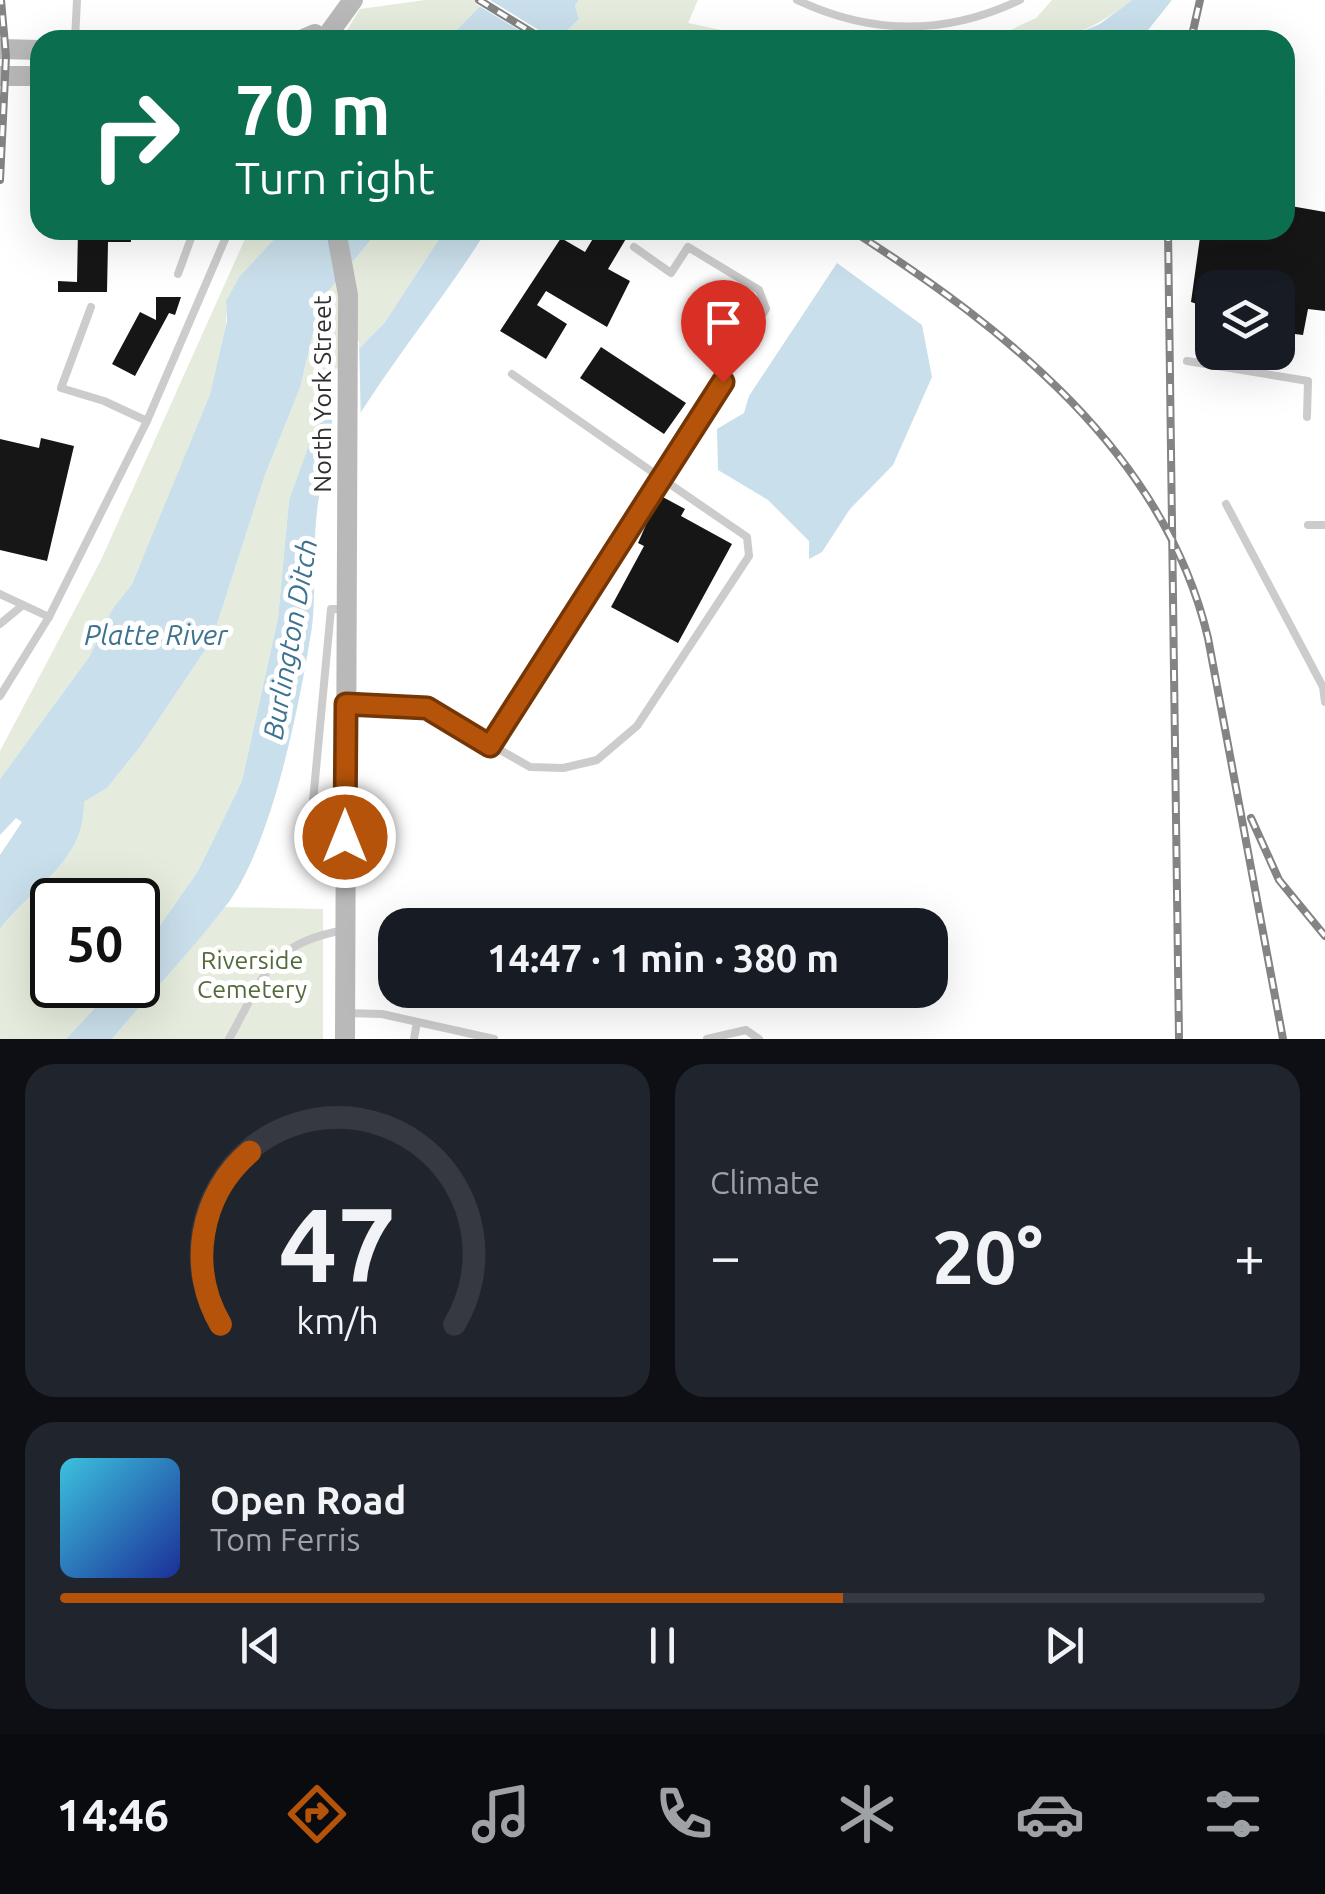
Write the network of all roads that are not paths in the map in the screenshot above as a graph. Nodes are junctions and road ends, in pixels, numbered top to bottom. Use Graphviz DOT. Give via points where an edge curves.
graph roads {
  1 [pos="78,0"];
  2 [pos="796,0"];
  3 [pos="1020,0"];
  4 [pos="350,6"];
  5 [pos="76,30"];
  6 [pos="322,30"];
  7 [pos="0,50"];
  8 [pos="30,50"];
  9 [pos="0,76"];
  10 [pos="30,76"];
  11 [pos="190,240"];
  12 [pos="225,240"];
  13 [pos="338,240"];
  14 [pos="634,248"];
  15 [pos="671,273"];
  16 [pos="178,274"];
  17 [pos="681,278"];
  18 [pos="91,307"];
  19 [pos="1187,361"];
  20 [pos="512,374"];
  21 [pos="1307,417"];
  22 [pos="147,421"];
  23 [pos="661,478"];
  24 [pos="1226,504"];
  25 [pos="1308,524"];
  26 [pos="1325,524"];
  27 [pos="0,594"];
  28 [pos="23,605"];
  29 [pos="346,609"];
  30 [pos="49,617"];
  31 [pos="0,624"];
  32 [pos="0,696"];
  33 [pos="1325,702"];
  34 [pos="346,704"];
  35 [pos="490,746"];
  36 [pos="345,870"];
  37 [pos="345,930"];
  38 [pos="345,1013"];
  39 [pos="417,1022"];
  40 [pos="720,1038"];
  41 [pos="229,1039"];
  42 [pos="345,1039"];
  43 [pos="414,1039"];
  44 [pos="494,1039"];
  45 [pos="707,1039"];
  46 [pos="758,1039"];
  1 -- 5 [label="lane"];
  2 -- 3 [label="lane" via="850,21 909,28 970,20"];
  4 -- 6 [label="main road"];
  7 -- 8 [label="main road"];
  9 -- 10 [label="main road"];
  11 -- 16 [label="lane"];
  12 -- 22 [label="lane"];
  13 -- 29 [label="main road, North York Street" via="348,330"];
  14 -- 15 [label="lane"];
  15 -- 17 [label="lane"];
  15 -- 23 [label="lane" via="688,247 759,290 766,309"];
  18 -- 22 [label="lane" via="61,388"];
  19 -- 21 [label="lane" via="1308,382"];
  20 -- 23 [label="lane"];
  22 -- 30 [label="lane"];
  23 -- 35 [label="lane"];
  23 -- 35 [label="lane" via="747,538 750,556 637,726 612,752 580,766 547,769"];
  24 -- 33 [label="lane"];
  25 -- 26 [label="lane"];
  27 -- 28 [label="lane"];
  28 -- 30 [label="lane"];
  28 -- 31 [label="lane"];
  29 -- 34 [label="main road, North York Street"];
  29 -- 36 [label="lane" via="331,609 312,812 312,868"];
  30 -- 32 [label="lane"];
  34 -- 35 [label="lane" via="427,708"];
  34 -- 36 [label="main road, North York Street"];
  36 -- 37 [label="main road, North York Street"];
  37 -- 38 [label="main road, North York Street"];
  37 -- 41 [label="lane" via="292,944 270,965"];
  38 -- 39 [label="lane"];
  38 -- 42 [label="main road, North York Street"];
  39 -- 43 [label="lane"];
  39 -- 44 [label="lane"];
  40 -- 45 [label="lane"];
  40 -- 46 [label="lane" via="746,1030"];
}
